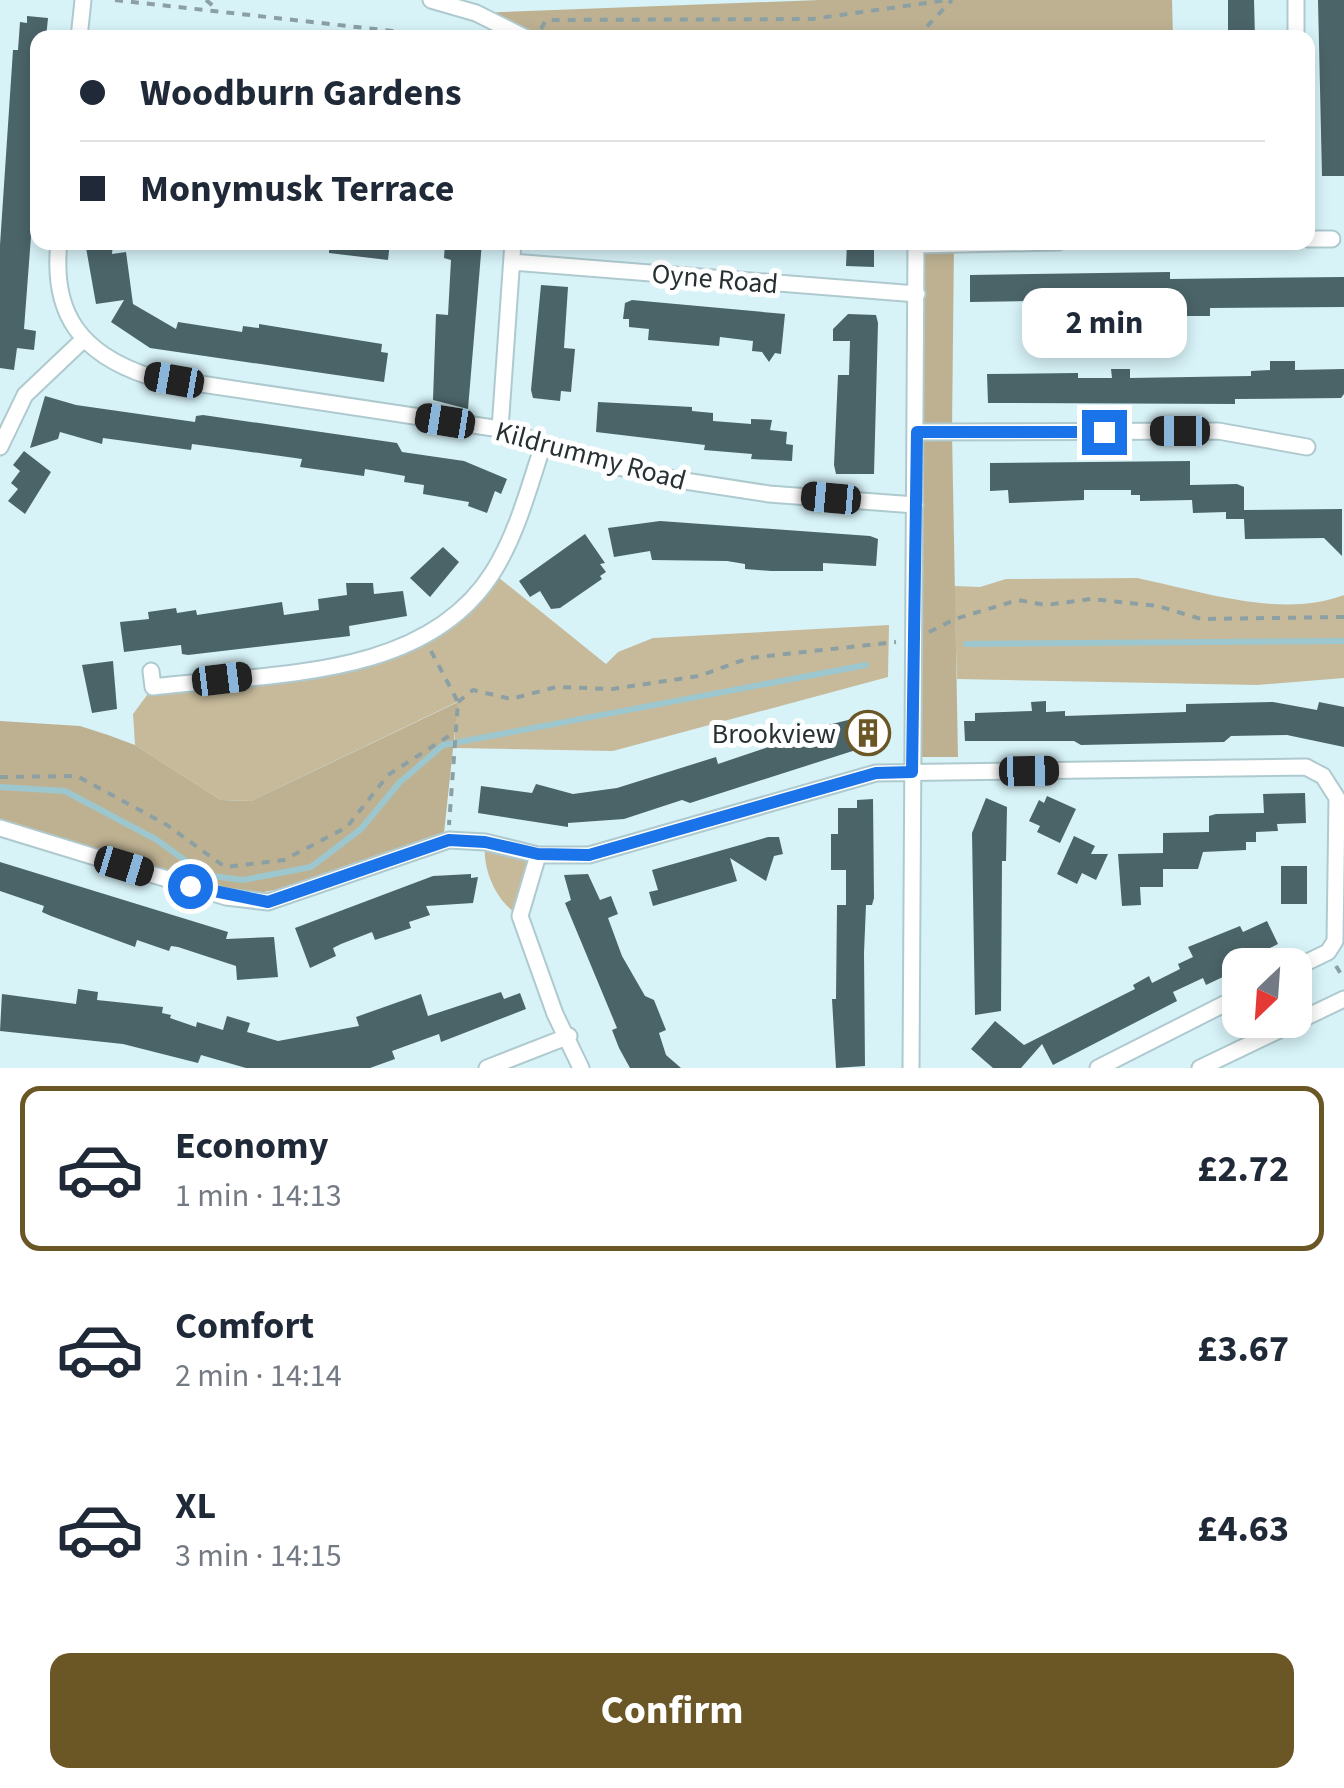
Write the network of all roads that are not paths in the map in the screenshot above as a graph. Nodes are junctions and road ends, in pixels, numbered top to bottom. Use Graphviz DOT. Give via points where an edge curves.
graph roads {
  1 [pos="82,0"];
  2 [pos="431,0"];
  3 [pos="1296,0"];
  4 [pos="476,6"];
  5 [pos="80,30"];
  6 [pos="514,30"];
  7 [pos="1296,30"];
  8 [pos="1315,239"];
  9 [pos="1332,239"];
  10 [pos="59,250"];
  11 [pos="513,250"];
  12 [pos="916,250"];
  13 [pos="512,262"];
  14 [pos="917,294"];
  15 [pos="84,340"];
  16 [pos="500,429"];
  17 [pos="917,432"];
  18 [pos="1,444"];
  19 [pos="543,445"];
  20 [pos="1307,447"];
  21 [pos="915,505"];
  22 [pos="151,671"];
  23 [pos="912,772"];
  24 [pos="0,828"];
  25 [pos="538,854"];
  26 [pos="1312,960"];
  27 [pos="1344,1000"];
  28 [pos="1222,1005"];
  29 [pos="569,1036"];
  30 [pos="488,1068"];
  31 [pos="582,1068"];
  32 [pos="911,1068"];
  33 [pos="1098,1068"];
  34 [pos="1200,1068"];
  1 -- 5 [label="street"];
  2 -- 4 [label="street"];
  3 -- 7 [label="street"];
  4 -- 6 [label="street"];
  8 -- 9 [label="street"];
  10 -- 15 [label="street, Kildrummy Road" via="61,296"];
  11 -- 13 [label="street"];
  12 -- 14 [label="street"];
  13 -- 14 [label="street, Oyne Road"];
  13 -- 16 [label="street"];
  14 -- 17 [label="street"];
  15 -- 16 [label="street, Kildrummy Road" via="110,363 148,376"];
  15 -- 18 [label="street" via="25,395"];
  16 -- 19 [label="street, Kildrummy Road"];
  17 -- 20 [label="street" via="1218,431"];
  17 -- 21 [label="street"];
  19 -- 21 [label="street, Kildrummy Road" via="686,481"];
  19 -- 22 [label="street" via="492,574 473,600 424,639 361,662 153,687"];
  21 -- 23 [label="street"];
  23 -- 25 [label="street" via="876,773 589,855"];
  23 -- 26 [label="street" via="1316,771 1338,798 1335,941"];
  23 -- 32 [label="street"];
  24 -- 25 [label="street" via="226,896 268,902 449,840"];
  25 -- 29 [label="street" via="520,916"];
  27 -- 34 [label="street"];
  28 -- 33 [label="street"];
  29 -- 30 [label="street"];
  29 -- 31 [label="street"];
}
